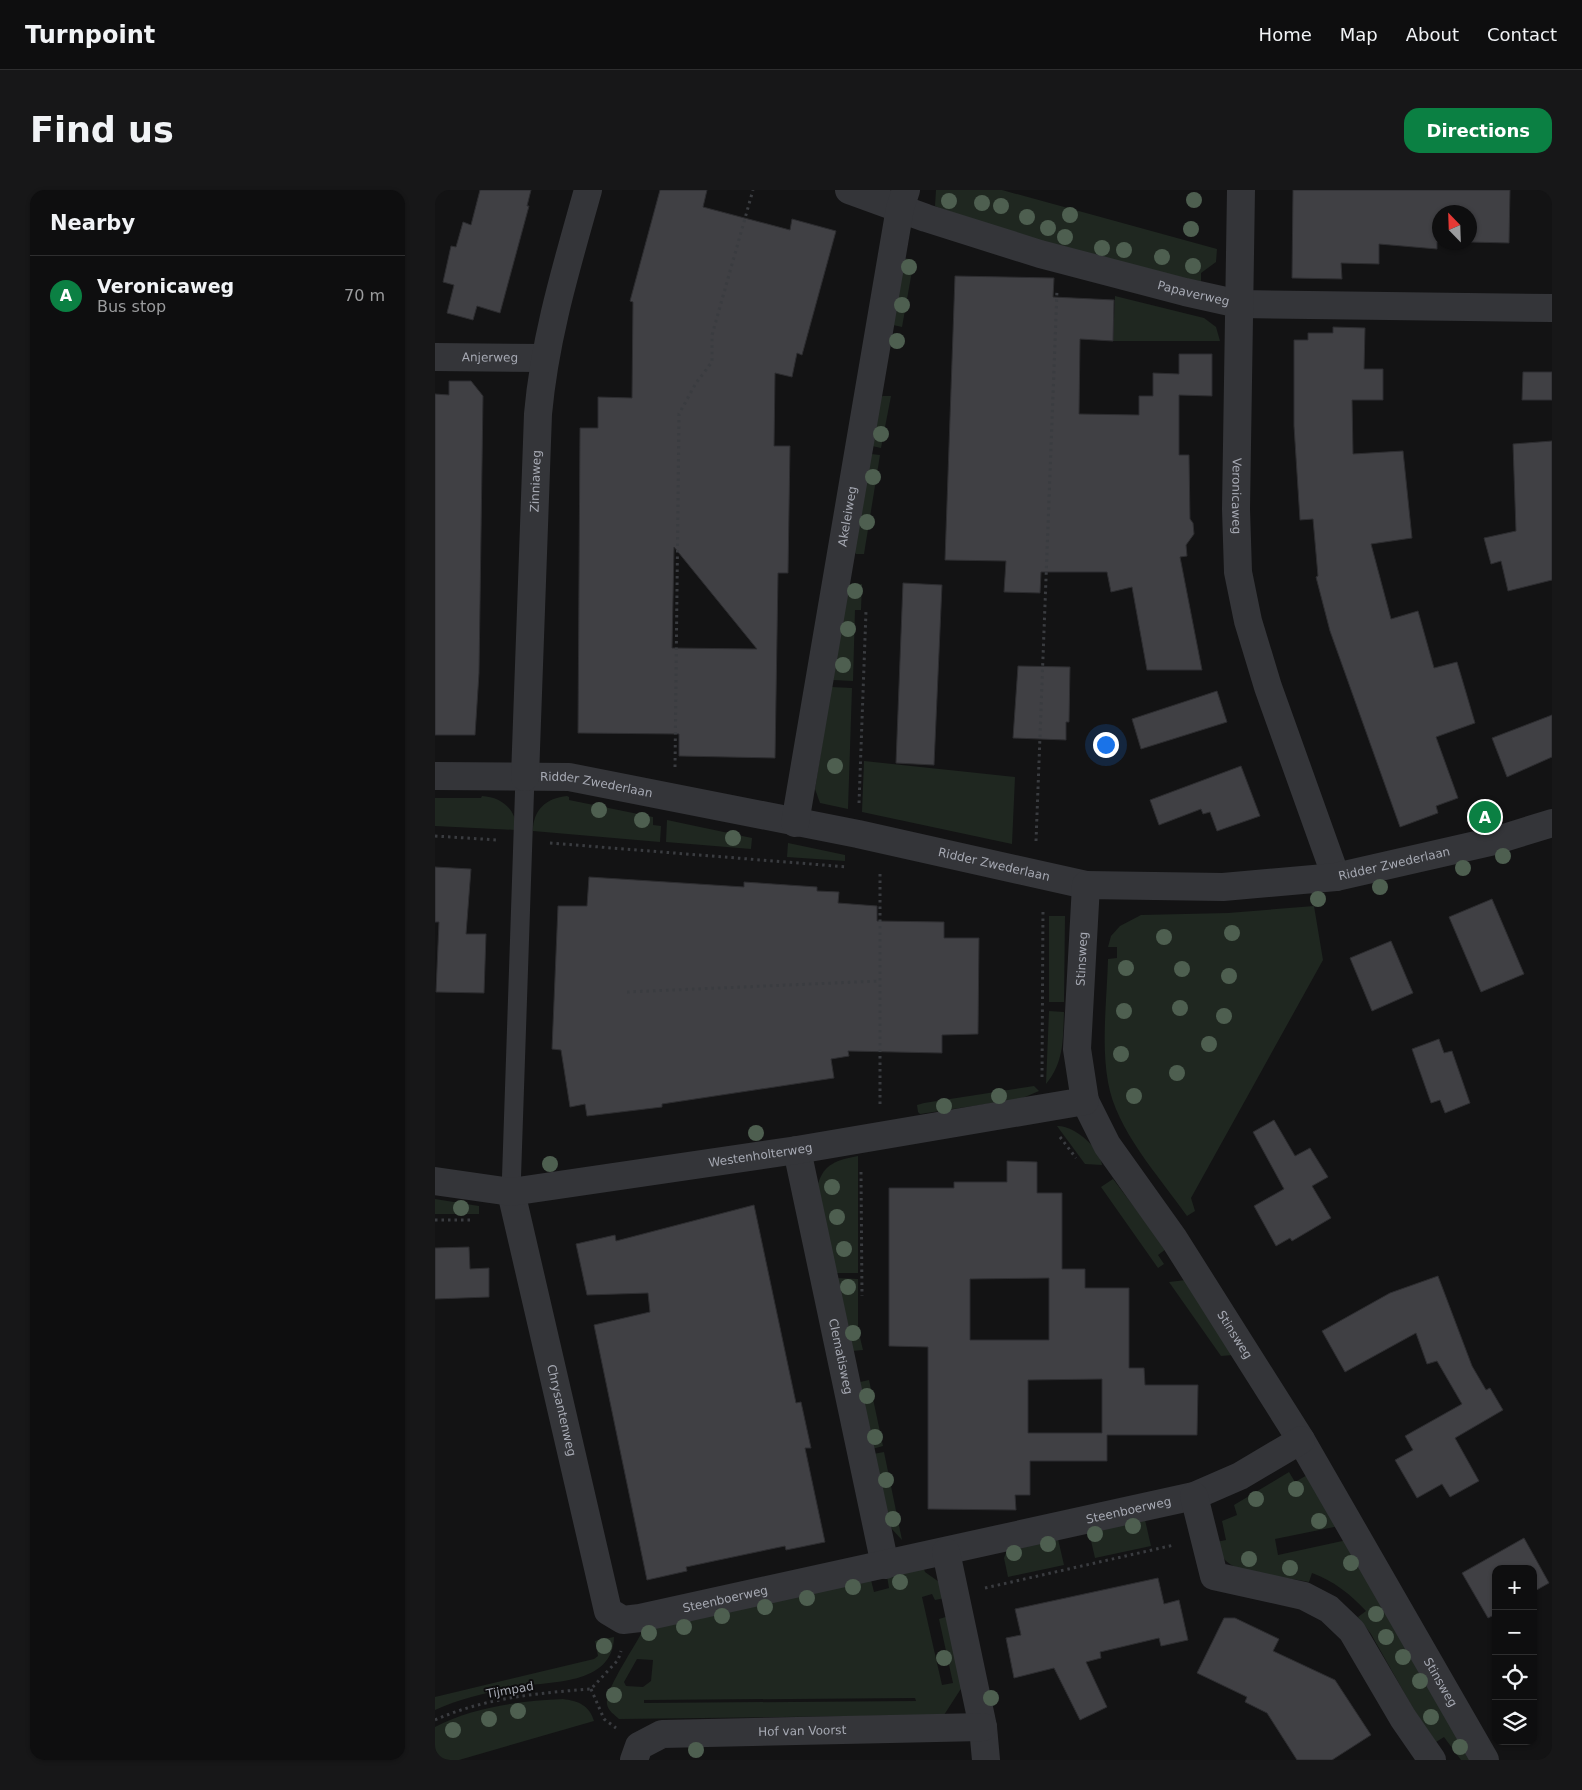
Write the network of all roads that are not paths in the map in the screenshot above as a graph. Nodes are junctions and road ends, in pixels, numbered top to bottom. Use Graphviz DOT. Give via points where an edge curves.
graph roads {
  1 [pos="588,190"];
  2 [pos="849,190"];
  3 [pos="1241,190"];
  4 [pos="903,199"];
  5 [pos="1239,304"];
  6 [pos="1552,308"];
  7 [pos="435,357"];
  8 [pos="544,358"];
  9 [pos="435,776"];
  10 [pos="525,777"];
  11 [pos="795,823"];
  12 [pos="1552,823"];
  13 [pos="1336,877"];
  14 [pos="1085,885"];
  15 [pos="1085,1101"];
  16 [pos="797,1150"];
  17 [pos="435,1180"];
  18 [pos="511,1192"];
  19 [pos="1301,1440"];
  20 [pos="1194,1496"];
  21 [pos="946,1552"];
  22 [pos="885,1565"];
  23 [pos="623,1620"];
  24 [pos="983,1727"];
  25 [pos="637,1753"];
  26 [pos="985,1760"];
  27 [pos="1432,1760"];
  28 [pos="1485,1760"];
  1 -- 8 [label="street, Zinniaweg"];
  2 -- 4 [label="street, Papaverweg"];
  3 -- 5 [label="street, Veronicaweg"];
  4 -- 5 [label="street, Papaverweg" via="1040,254"];
  4 -- 11 [label="street, Akeleiweg"];
  5 -- 6 [label="street, Papaverweg"];
  5 -- 13 [label="street, Veronicaweg" via="1238,572 1248,621 1268,686"];
  7 -- 8 [label="street, Anjerweg"];
  8 -- 10 [label="street, Zinniaweg" via="538,414"];
  9 -- 10 [label="street, Ridder Zwederlaan"];
  10 -- 11 [label="street, Ridder Zwederlaan" via="569,777"];
  10 -- 18 [label="lane"];
  11 -- 14 [label="street, Ridder Zwederlaan"];
  12 -- 13 [label="street, Ridder Zwederlaan" via="1494,841"];
  13 -- 14 [label="street, Ridder Zwederlaan" via="1223,887"];
  14 -- 15 [label="street, Stinsweg" via="1077,1050"];
  15 -- 16 [label="street, Westenholterweg"];
  15 -- 19 [label="street, Stinsweg" via="1107,1145 1175,1239"];
  16 -- 18 [label="street, Westenholterweg"];
  16 -- 22 [label="street, Clematisweg"];
  17 -- 18 [label="street, Westenholterweg"];
  18 -- 23 [label="street, Chrysantenweg" via="608,1611"];
  19 -- 20 [label="street, Steenboerweg" via="1240,1476"];
  19 -- 28 [label="street, Stinsweg"];
  20 -- 21 [label="street, Steenboerweg"];
  20 -- 27 [label="street" via="1214,1576 1304,1596 1329,1609 1351,1631"];
  21 -- 22 [label="street, Steenboerweg"];
  21 -- 24 [label="street"];
  22 -- 23 [label="street, Steenboerweg"];
  24 -- 25 [label="street, Hof van Voorst" via="662,1734"];
  24 -- 26 [label="street"];
}
